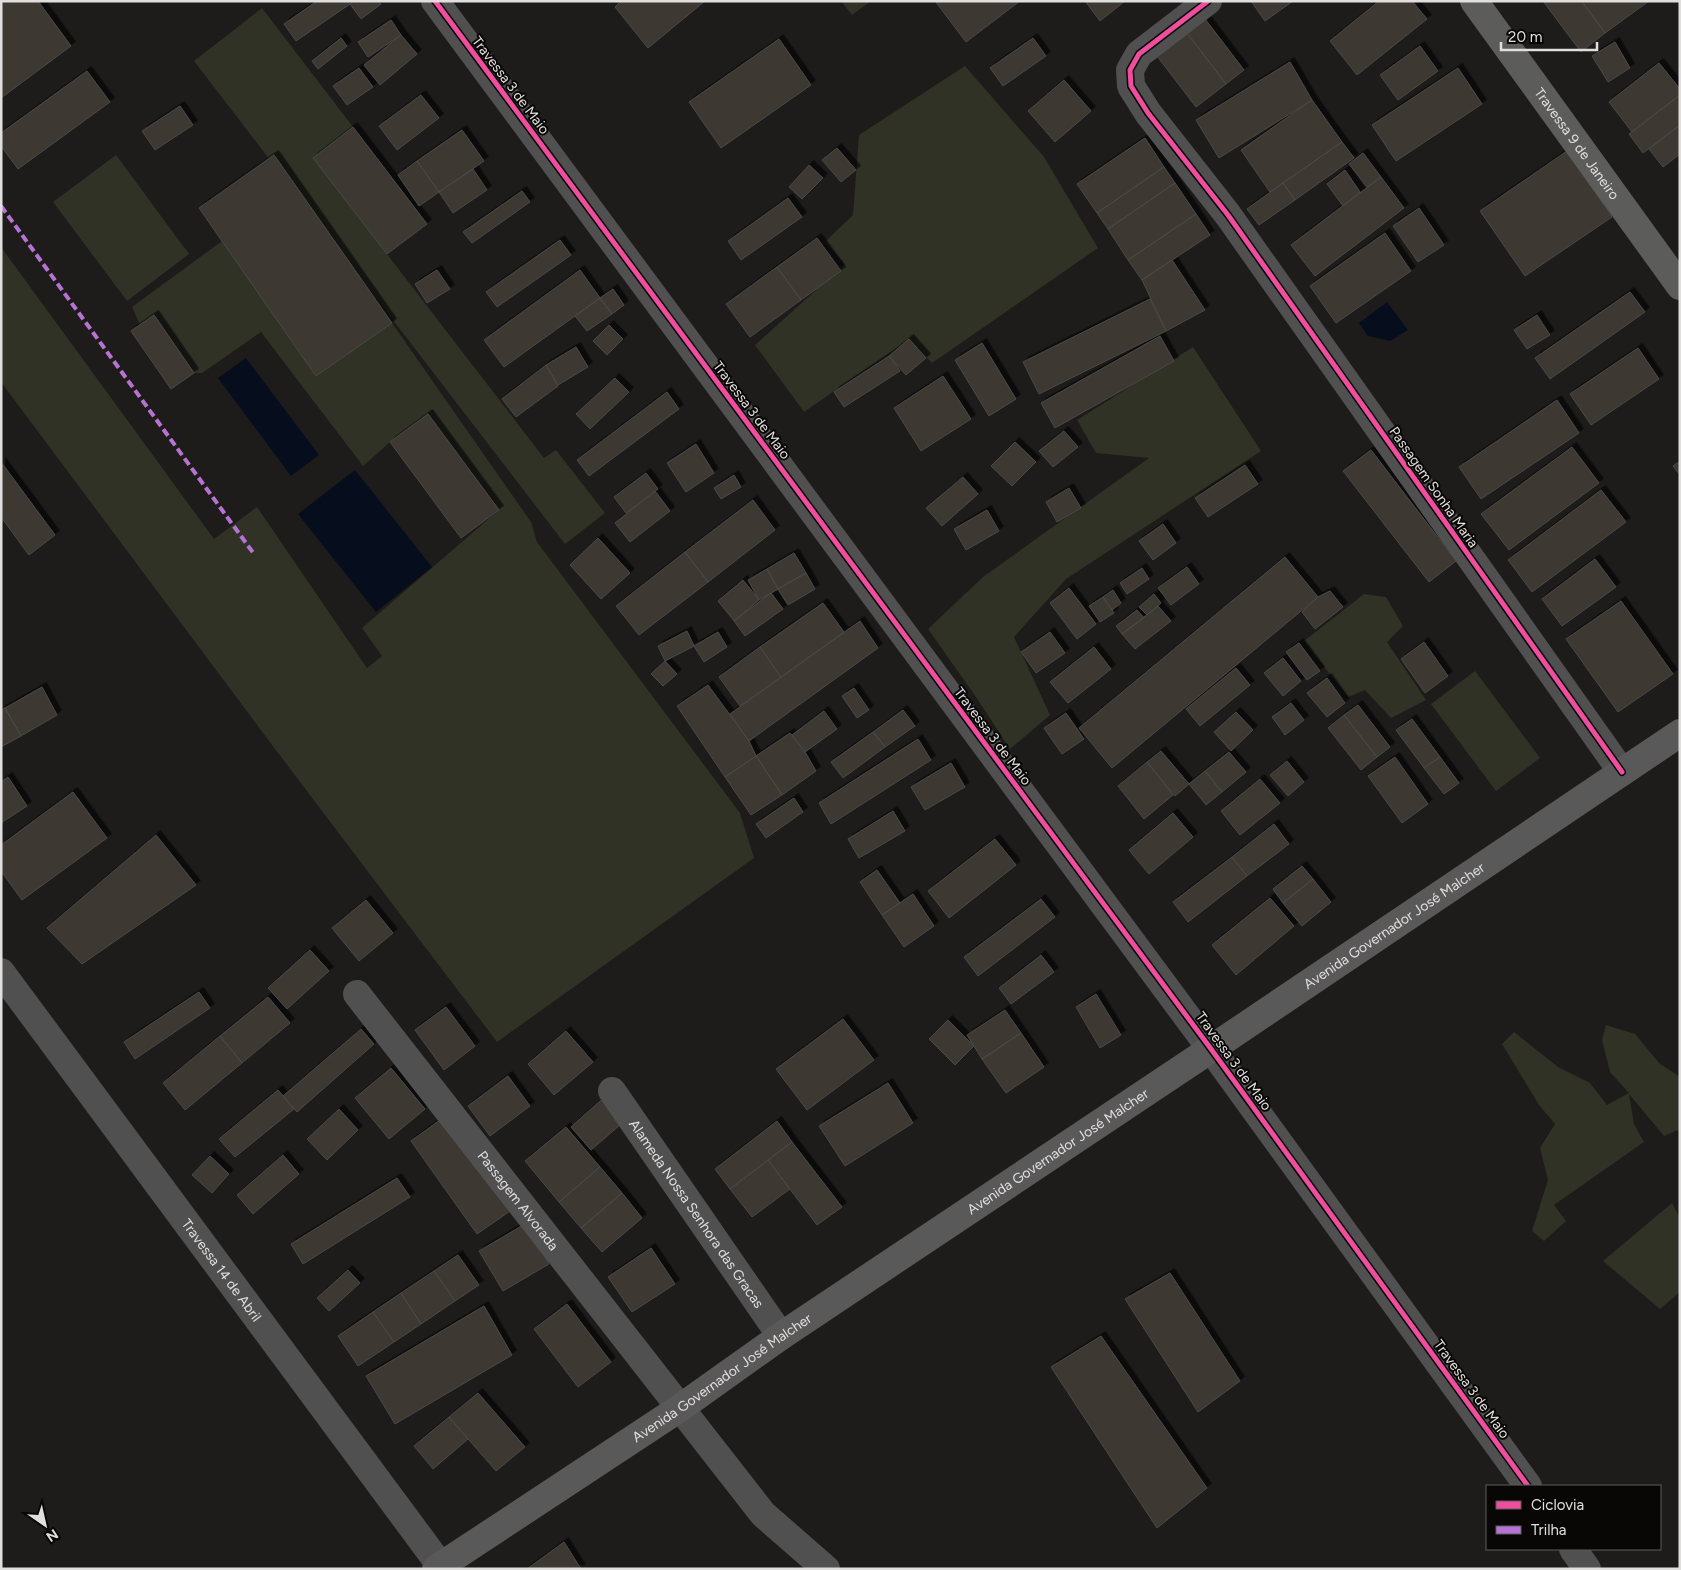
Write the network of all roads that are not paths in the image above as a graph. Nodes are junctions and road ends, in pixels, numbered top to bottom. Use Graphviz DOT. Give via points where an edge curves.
graph roads {
  1 [pos="435,1"];
  2 [pos="1208,1"];
  3 [pos="1474,1"];
  4 [pos="1680,286"];
  5 [pos="1680,733"];
  6 [pos="1622,772"];
  7 [pos="1,972"];
  8 [pos="357,994"];
  9 [pos="1211,1050"];
  10 [pos="612,1091"];
  11 [pos="781,1336"];
  12 [pos="680,1408"];
  13 [pos="1527,1485"];
  14 [pos="1574,1550"];
  15 [pos="440,1568"];
  16 [pos="826,1569"];
  17 [pos="1587,1569"];
  1 -- 9 [label="street, Travessa 3 de Maio"];
  2 -- 6 [label="street, Passagem Sonha Maria" via="1139,54 1133,61 1129,77 1131,86 1148,113 1228,215"];
  3 -- 4 [label="main road, Travessa 9 de Janeiro"];
  5 -- 6 [label="main road, Avenida Governador José Malcher"];
  6 -- 9 [label="main road, Avenida Governador José Malcher"];
  7 -- 15 [label="street, Travessa 14 de Abril"];
  8 -- 12 [label="street, Passagem Alvorada"];
  9 -- 11 [label="main road, Avenida Governador José Malcher"];
  9 -- 13 [label="street, Travessa 3 de Maio"];
  10 -- 11 [label="street, Alameda Nossa Senhora das Gracas"];
  11 -- 12 [label="main road, Avenida Governador José Malcher"];
  12 -- 15 [label="main road, Avenida Governador José Malcher"];
  12 -- 16 [label="street, Passagem Alvorada" via="764,1514"];
  14 -- 17 [label="street"];
}
